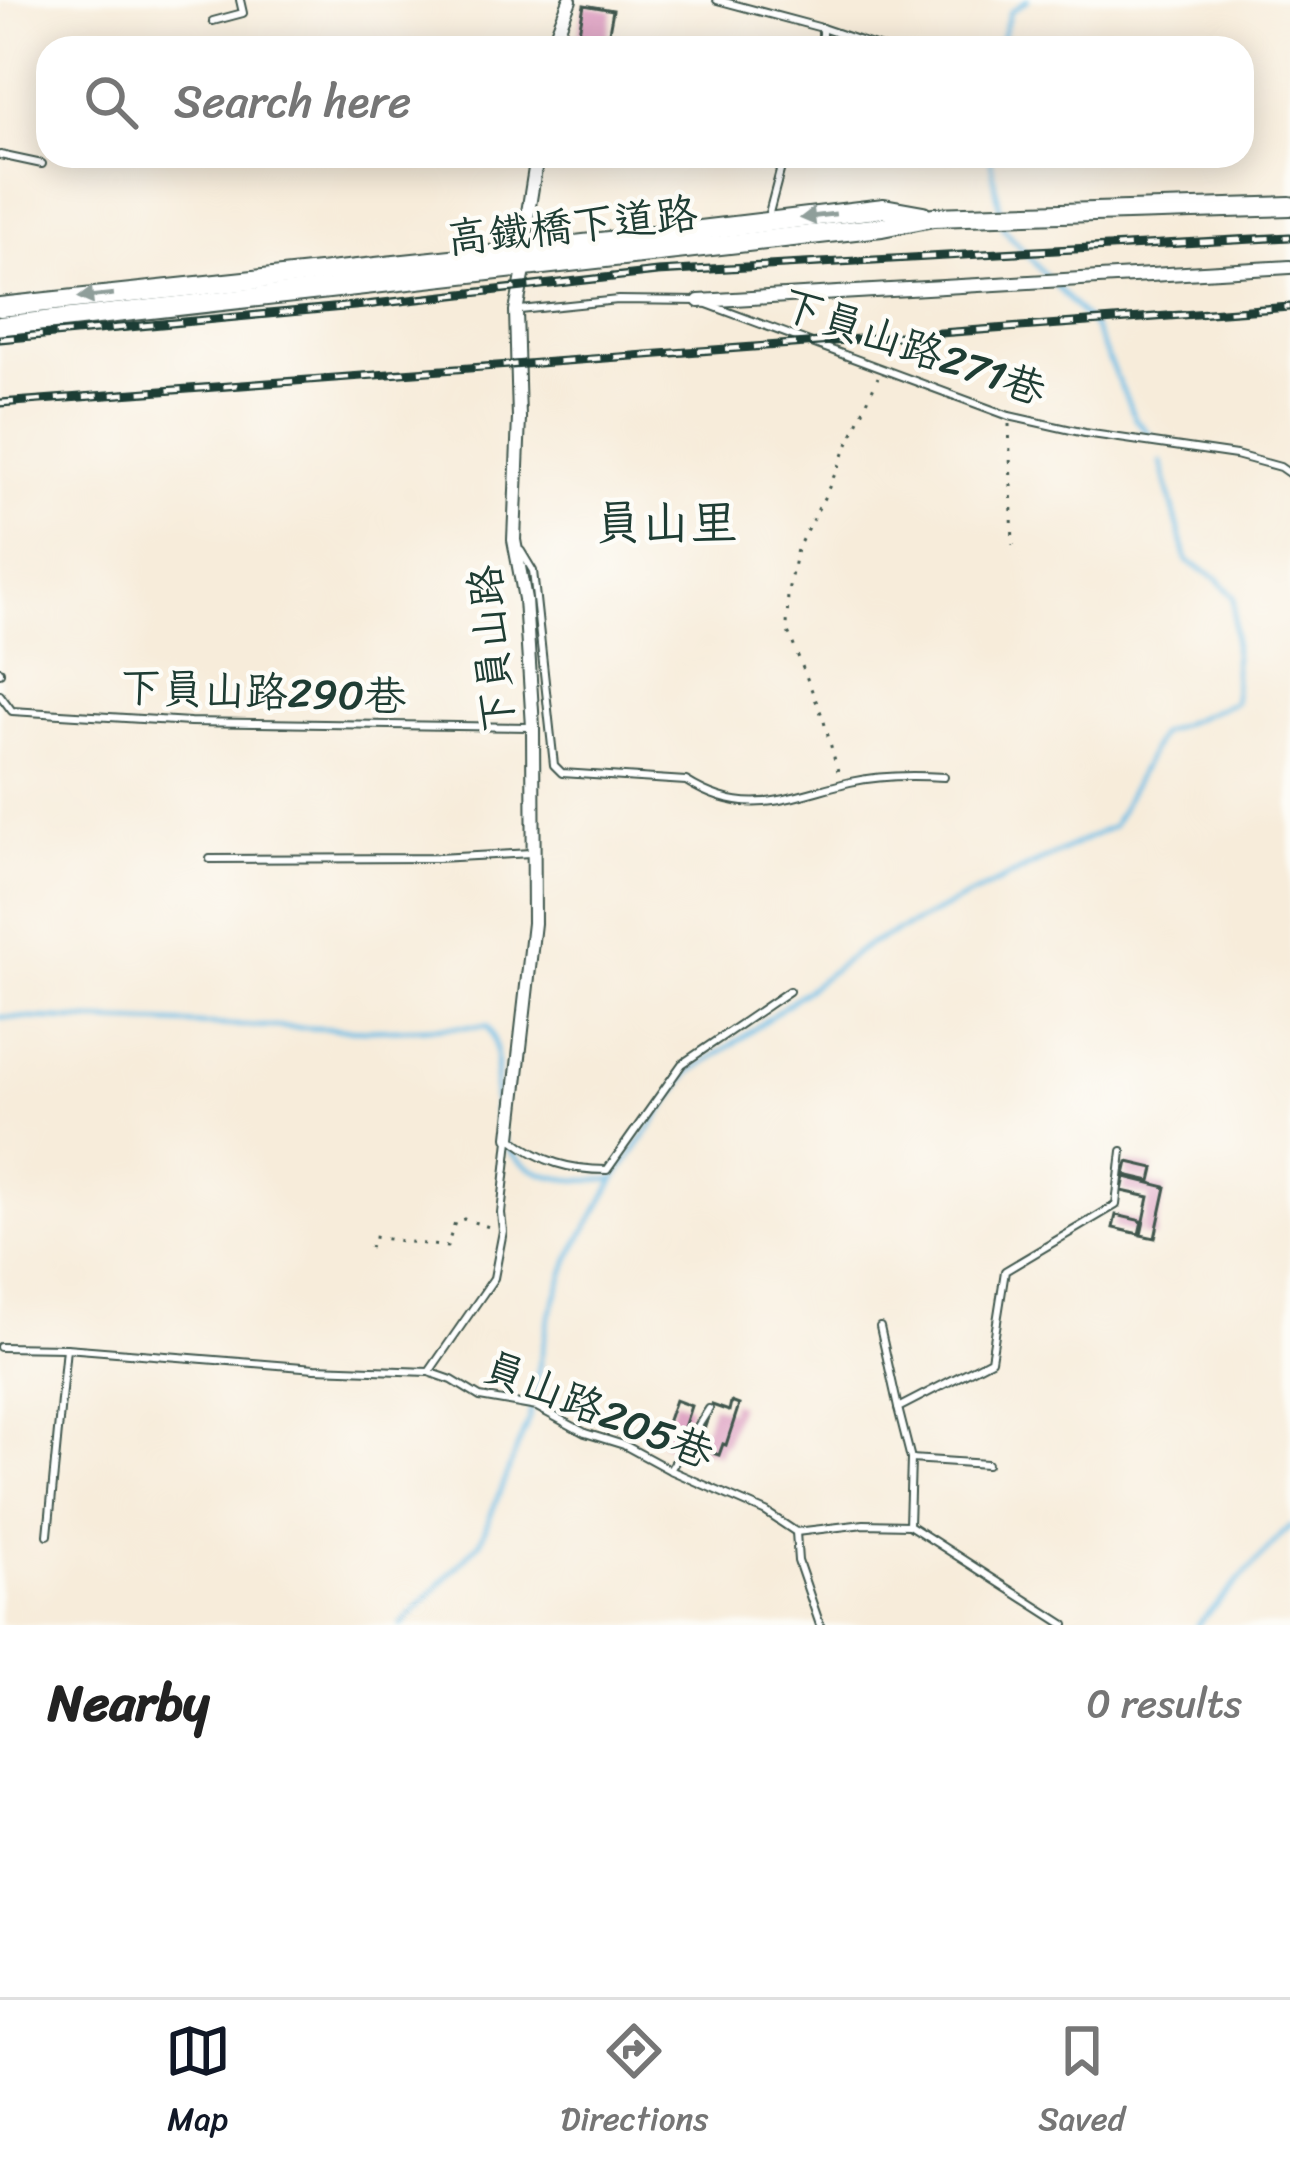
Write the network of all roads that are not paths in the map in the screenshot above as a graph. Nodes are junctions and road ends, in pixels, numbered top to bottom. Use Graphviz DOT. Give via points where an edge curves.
graph roads {
  1 [pos="241,0"];
  2 [pos="570,0"];
  3 [pos="717,0"];
  4 [pos="212,21"];
  5 [pos="822,28"];
  6 [pos="557,36"];
  7 [pos="822,36"];
  8 [pos="846,36"];
  9 [pos="0,155"];
  10 [pos="36,163"];
  11 [pos="535,168"];
  12 [pos="781,168"];
  13 [pos="1290,206"];
  14 [pos="769,213"];
  15 [pos="525,259"];
  16 [pos="1290,267"];
  17 [pos="699,302"];
  18 [pos="0,307"];
  19 [pos="516,311"];
  20 [pos="0,326"];
  21 [pos="1290,474"];
  22 [pos="514,540"];
  23 [pos="0,695"];
  24 [pos="533,727"];
  25 [pos="944,777"];
  26 [pos="534,853"];
  27 [pos="210,859"];
  28 [pos="789,991"];
  29 [pos="510,1137"];
  30 [pos="1122,1151"];
  31 [pos="880,1327"];
  32 [pos="0,1347"];
  33 [pos="66,1348"];
  34 [pos="429,1372"];
  35 [pos="898,1408"];
  36 [pos="709,1409"];
  37 [pos="911,1459"];
  38 [pos="987,1464"];
  39 [pos="670,1470"];
  40 [pos="909,1525"];
  41 [pos="796,1532"];
  42 [pos="47,1535"];
  43 [pos="820,1625"];
  44 [pos="1065,1625"];
  1 -- 4 [label="lane" via="243,13"];
  2 -- 6 [label="street"];
  3 -- 5 [label="lane"];
  5 -- 7 [label="lane"];
  5 -- 8 [label="lane"];
  9 -- 10 [label="lane"];
  11 -- 15 [label="street, 下員山路"];
  12 -- 14 [label="lane"];
  13 -- 15 [label="street, 高鐵橋下道路" via="933,217 884,208"];
  15 -- 18 [label="street, 高鐵橋下道路, one-way"];
  15 -- 19 [label="street, 下員山路"];
  15 -- 20 [label="street, 高鐵橋下道路"];
  16 -- 17 [label="street"];
  17 -- 19 [label="lane, 下員山路271巷"];
  17 -- 21 [label="lane, 下員山路271巷" via="1009,416 1236,455"];
  19 -- 22 [label="street, 下員山路"];
  22 -- 24 [label="street, 下員山路"];
  22 -- 25 [label="lane" via="532,572 554,765 562,773 686,781 751,805 842,784"];
  23 -- 24 [label="lane, 下員山路290巷" via="12,711 166,721"];
  24 -- 26 [label="street, 下員山路"];
  26 -- 27 [label="lane"];
  26 -- 29 [label="street, 下員山路"];
  28 -- 29 [label="lane" via="682,1064 607,1170 553,1164"];
  29 -- 34 [label="lane" via="494,1278"];
  30 -- 35 [label="lane" via="1116,1205 1005,1271 991,1360"];
  31 -- 35 [label="lane"];
  32 -- 33 [label="lane, 員山路205巷"];
  33 -- 34 [label="lane, 員山路205巷"];
  33 -- 42 [label="lane"];
  34 -- 39 [label="lane, 員山路205巷" via="480,1397 537,1407"];
  35 -- 37 [label="lane"];
  36 -- 39 [label="lane"];
  37 -- 38 [label="lane"];
  37 -- 40 [label="lane"];
  39 -- 41 [label="lane, 員山路205巷"];
  40 -- 41 [label="lane"];
  40 -- 44 [label="lane"];
  41 -- 43 [label="lane"];
}
